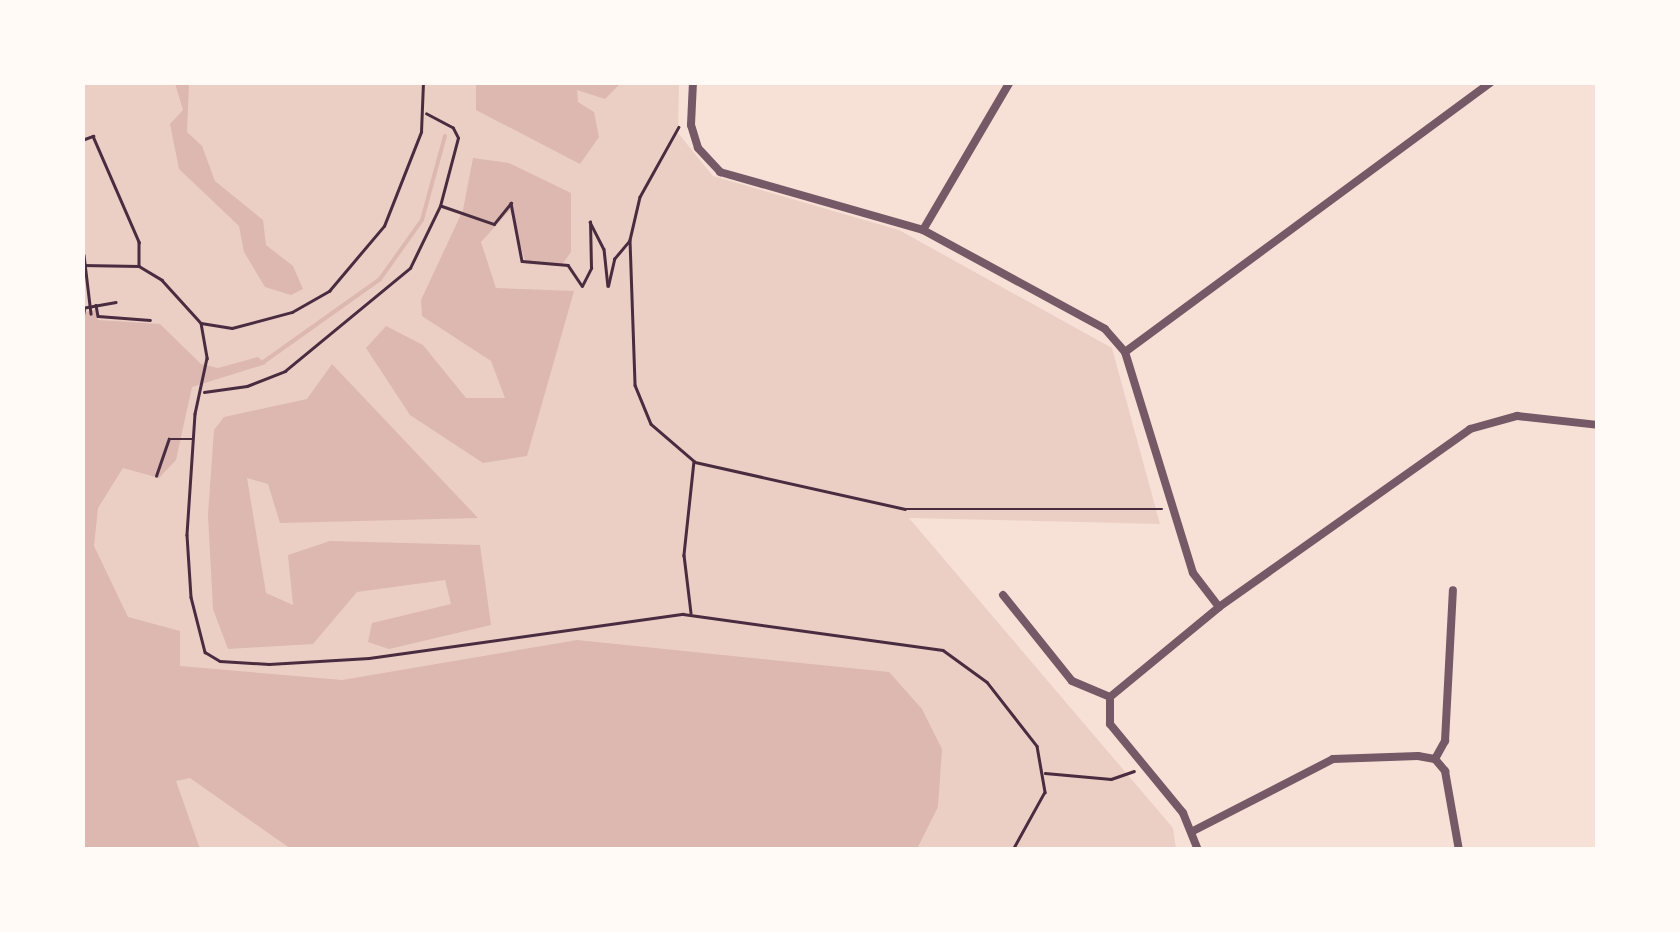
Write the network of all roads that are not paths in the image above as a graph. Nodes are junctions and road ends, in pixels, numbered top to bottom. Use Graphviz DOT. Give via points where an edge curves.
graph roads {
  1 [pos="693,82"];
  2 [pos="1010,82"];
  3 [pos="1491,82"];
  4 [pos="923,230"];
  5 [pos="1125,352"];
  6 [pos="1598,426"];
  7 [pos="1453,590"];
  8 [pos="1003,596"];
  9 [pos="1219,607"];
  10 [pos="1110,697"];
  11 [pos="1435,760"];
  12 [pos="1193,830"];
  13 [pos="1198,850"];
  14 [pos="1458,850"];
  1 -- 4 [label="street" via="691,125 698,148 720,172"];
  2 -- 4 [label="street"];
  3 -- 5 [label="street"];
  4 -- 5 [label="street" via="1104,329"];
  5 -- 9 [label="street" via="1192,573"];
  6 -- 9 [label="street" via="1518,416 1470,429"];
  7 -- 11 [label="street" via="1445,741"];
  8 -- 10 [label="street" via="1072,681"];
  9 -- 10 [label="street"];
  10 -- 12 [label="street" via="1110,724"];
  11 -- 12 [label="street" via="1350,753"];
  11 -- 14 [label="street" via="1445,771"];
  12 -- 13 [label="street"];
}
